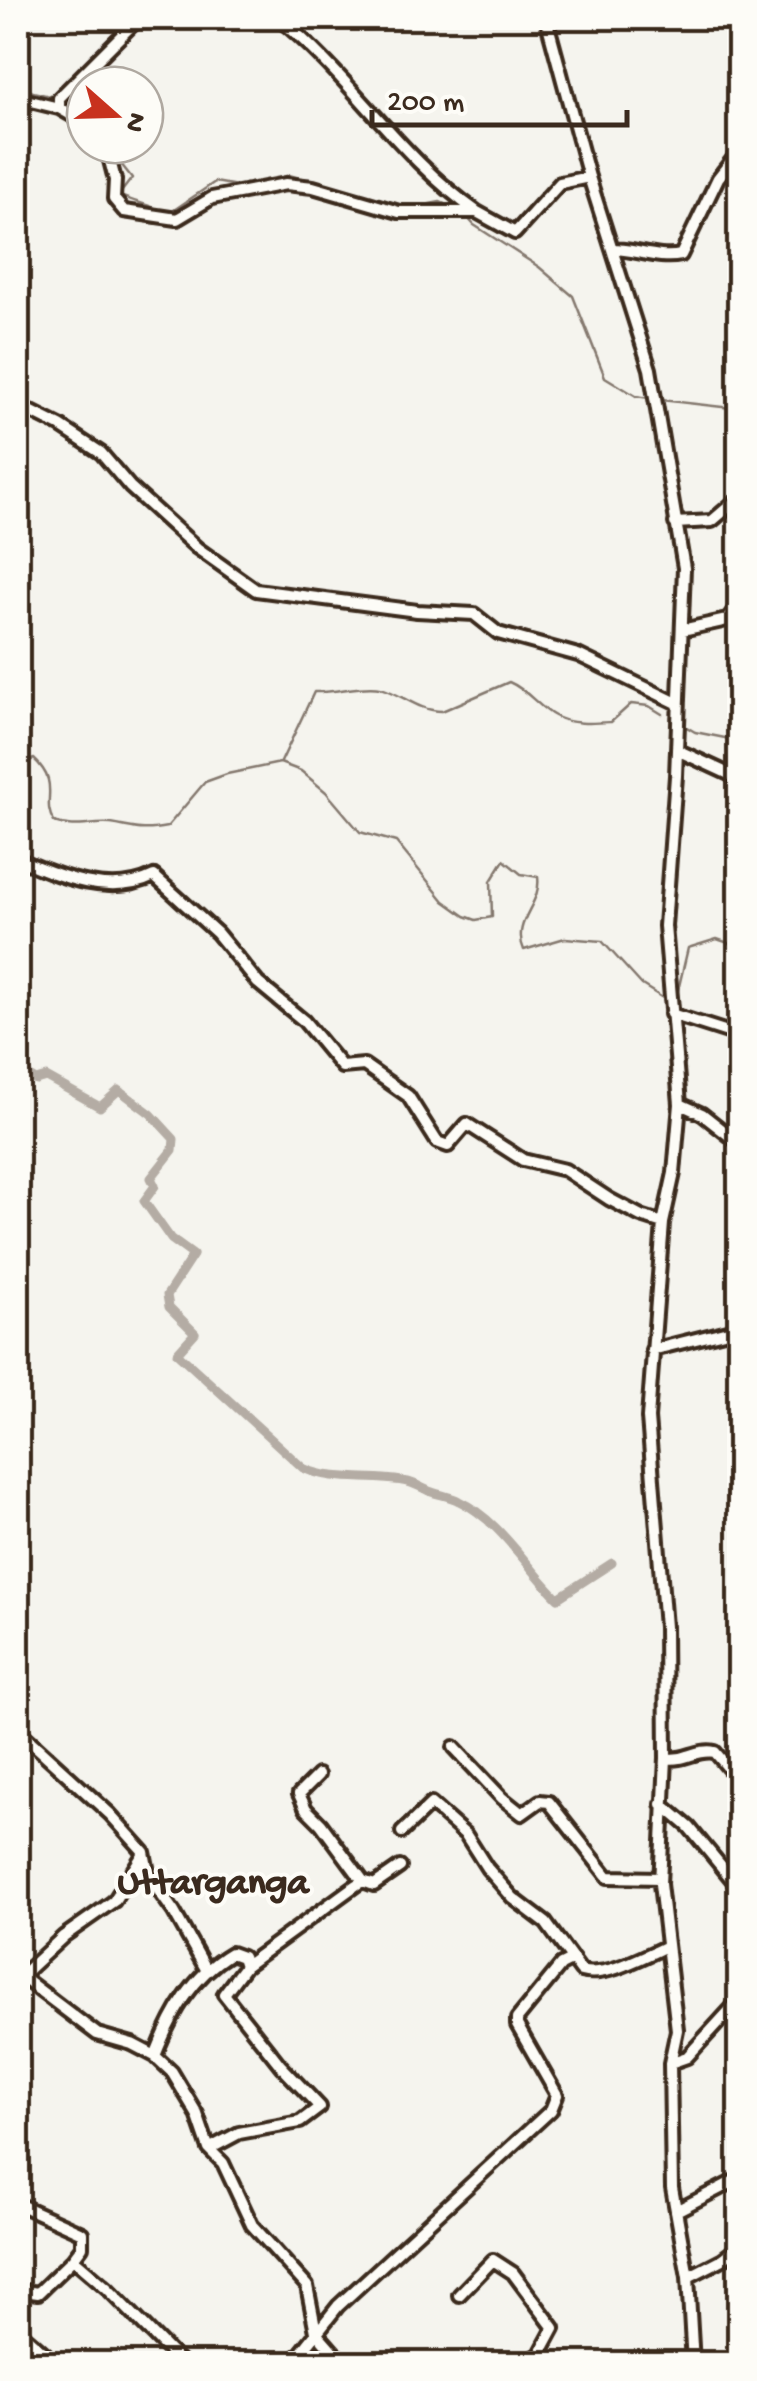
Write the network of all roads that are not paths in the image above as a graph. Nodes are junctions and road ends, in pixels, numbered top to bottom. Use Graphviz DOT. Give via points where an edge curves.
graph roads {
  1 [pos="139,18"];
  2 [pos="278,18"];
  3 [pos="303,18"];
  4 [pos="546,18"];
  5 [pos="292,28"];
  6 [pos="18,98"];
  7 [pos="59,108"];
  8 [pos="65,111"];
  9 [pos="740,150"];
  10 [pos="111,165"];
  11 [pos="590,176"];
  12 [pos="477,212"];
  13 [pos="612,249"];
  14 [pos="18,405"];
  15 [pos="740,503"];
  16 [pos="674,522"];
  17 [pos="740,603"];
  18 [pos="682,630"];
  19 [pos="678,708"];
  20 [pos="677,750"];
  21 [pos="740,782"];
  22 [pos="18,859"];
  23 [pos="670,1013"];
  24 [pos="740,1036"];
  25 [pos="680,1104"];
  26 [pos="740,1144"];
  27 [pos="662,1222"];
  28 [pos="740,1328"];
  29 [pos="652,1350"];
  30 [pos="18,1730"];
  31 [pos="454,1747"];
  32 [pos="666,1758"];
  33 [pos="318,1775"];
  34 [pos="740,1782"];
  35 [pos="662,1804"];
  36 [pos="402,1832"];
  37 [pos="144,1852"];
  38 [pos="400,1867"];
  39 [pos="660,1878"];
  40 [pos="362,1881"];
  41 [pos="740,1889"];
  42 [pos="666,1946"];
  43 [pos="573,1959"];
  44 [pos="245,1966"];
  45 [pos="206,1969"];
  46 [pos="19,1975"];
  47 [pos="740,1998"];
  48 [pos="155,2056"];
  49 [pos="670,2063"];
  50 [pos="210,2150"];
  51 [pos="740,2178"];
  52 [pos="18,2204"];
  53 [pos="676,2212"];
  54 [pos="740,2246"];
  55 [pos="73,2259"];
  56 [pos="688,2277"];
  57 [pos="24,2291"];
  58 [pos="458,2295"];
  59 [pos="18,2330"];
  60 [pos="316,2332"];
  61 [pos="544,2359"];
  62 [pos="58,2364"];
  63 [pos="182,2364"];
  64 [pos="292,2364"];
  65 [pos="344,2364"];
  66 [pos="525,2364"];
  67 [pos="693,2364"];
  1 -- 7 [label="street" via="58,98"];
  2 -- 5 [label="street"];
  3 -- 5 [label="street"];
  4 -- 11 [label="street"];
  5 -- 12 [label="street" via="329,61 409,156"];
  6 -- 7 [label="street"];
  7 -- 8 [label="street"];
  9 -- 13 [label="street" via="718,178 680,255"];
  10 -- 12 [label="street" via="114,199 124,211 177,219 212,198 286,184 399,212"];
  11 -- 12 [label="street" via="560,183 515,233"];
  11 -- 13 [label="street"];
  13 -- 16 [label="street" via="654,388"];
  14 -- 19 [label="street" via="101,453 197,548 256,590 474,614 498,633 578,655"];
  15 -- 16 [label="street" via="712,520"];
  16 -- 18 [label="street" via="684,568"];
  17 -- 18 [label="street" via="727,620"];
  18 -- 19 [label="street"];
  19 -- 20 [label="street"];
  20 -- 21 [label="street"];
  20 -- 23 [label="street" via="665,926"];
  22 -- 27 [label="street" via="68,880 138,884 154,876 304,1021 342,1067 364,1065 408,1096 437,1142 448,1146 467,1124 522,1160 566,1170 624,1208"];
  23 -- 24 [label="street"];
  23 -- 25 [label="street"];
  25 -- 26 [label="street"];
  25 -- 27 [label="street"];
  27 -- 29 [label="street"];
  28 -- 29 [label="street"];
  29 -- 32 [label="street" via="648,1418 665,1627"];
  30 -- 37 [label="street"];
  31 -- 39 [label="street" via="522,1814 549,1802 608,1877"];
  32 -- 34 [label="street" via="709,1750"];
  32 -- 35 [label="street"];
  33 -- 40 [label="street" via="299,1794"];
  35 -- 39 [label="street"];
  35 -- 41 [label="street"];
  36 -- 43 [label="street" via="431,1804 466,1835 513,1898 546,1922"];
  37 -- 45 [label="street" via="150,1877"];
  37 -- 46 [label="street" via="114,1901"];
  38 -- 40 [label="street" via="374,1885"];
  39 -- 42 [label="street"];
  40 -- 44 [label="street"];
  42 -- 43 [label="street" via="590,1973"];
  42 -- 49 [label="street" via="678,2030"];
  43 -- 60 [label="street" via="516,2019 557,2095 551,2110"];
  44 -- 45 [label="street" via="231,1952"];
  44 -- 50 [label="street" via="224,1994 320,2108 300,2122 240,2132"];
  45 -- 48 [label="street" via="172,2017"];
  46 -- 48 [label="street" via="97,2034"];
  47 -- 49 [label="street" via="687,2057"];
  48 -- 50 [label="street" via="184,2089"];
  49 -- 53 [label="street"];
  50 -- 60 [label="street" via="252,2225 307,2286"];
  51 -- 53 [label="street"];
  52 -- 55 [label="street" via="82,2233"];
  53 -- 56 [label="street"];
  54 -- 56 [label="street"];
  55 -- 57 [label="street" via="38,2293"];
  55 -- 63 [label="street"];
  56 -- 67 [label="street"];
  58 -- 61 [label="street" via="493,2260 514,2273 554,2328"];
  59 -- 62 [label="street"];
  60 -- 64 [label="street"];
  60 -- 65 [label="street"];
  61 -- 66 [label="street"];
}
